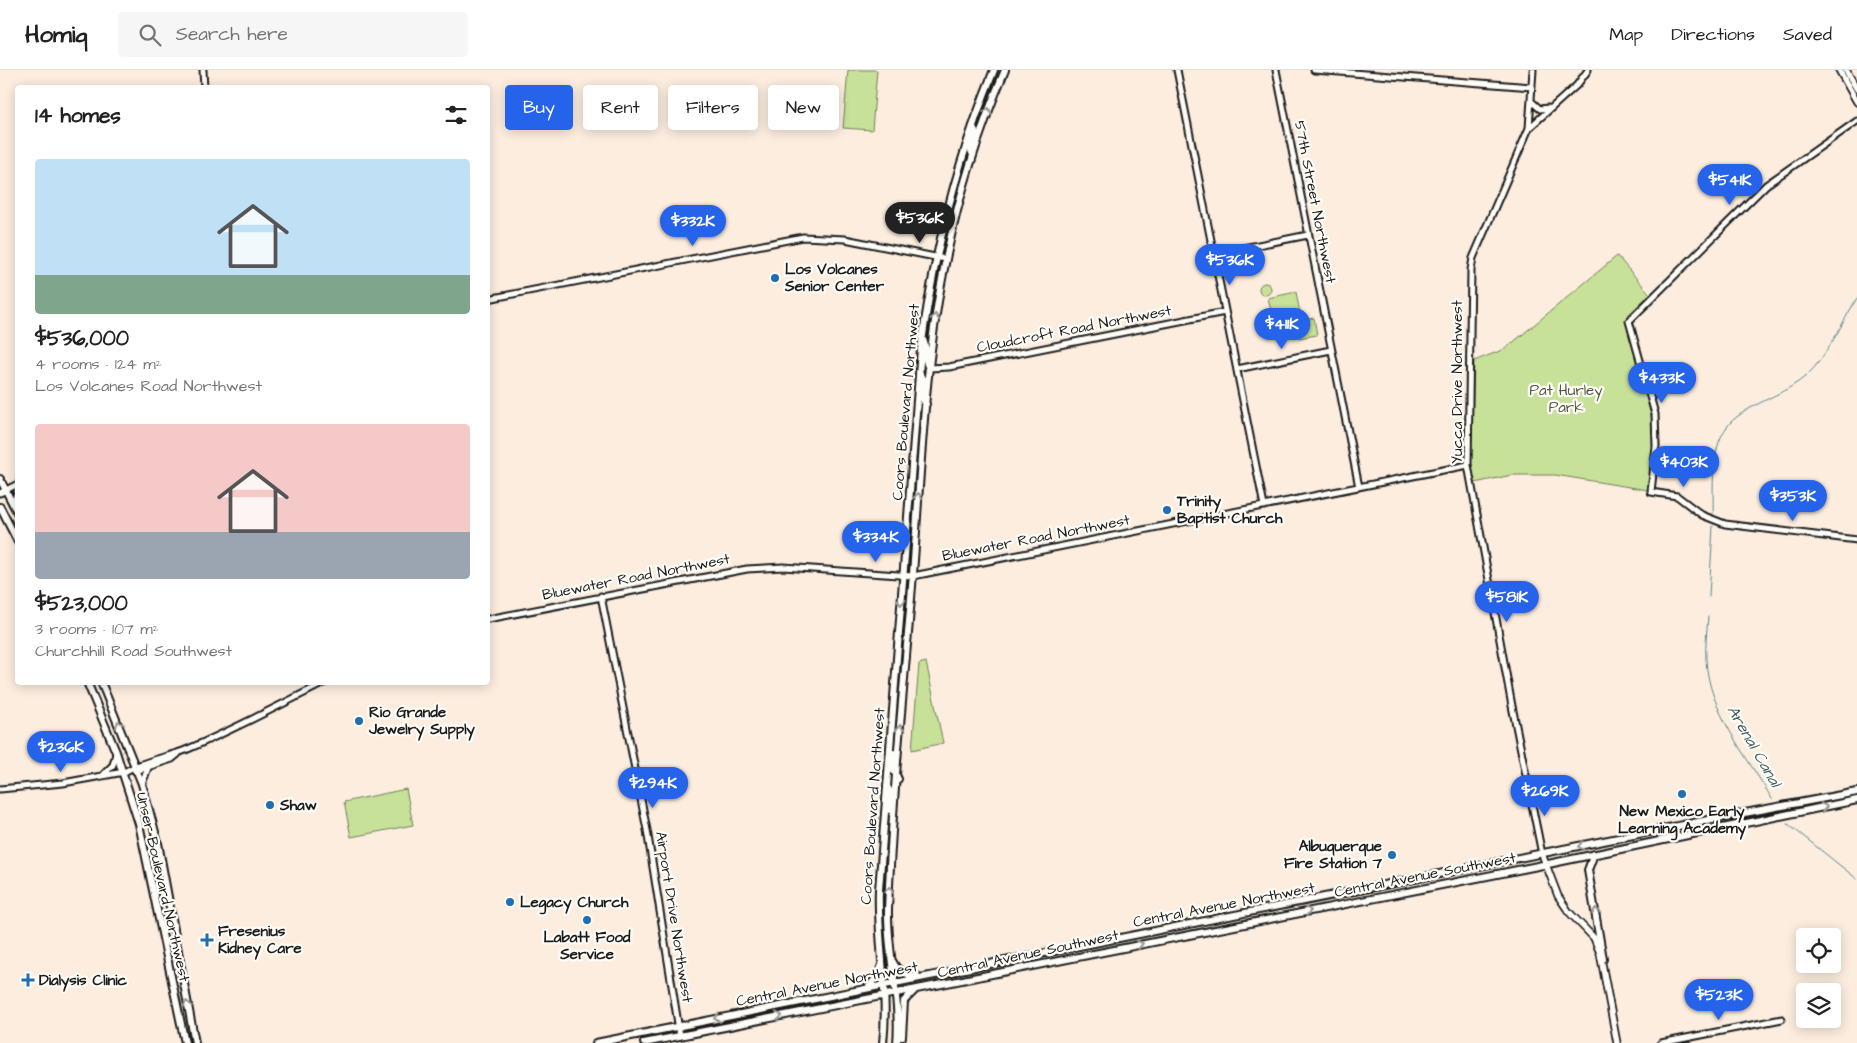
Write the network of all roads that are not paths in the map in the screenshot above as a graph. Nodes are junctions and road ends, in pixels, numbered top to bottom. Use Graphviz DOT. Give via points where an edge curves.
graph roads {
  1 [pos="203,70"];
  2 [pos="994,70"];
  3 [pos="1005,70"];
  4 [pos="1177,70"];
  5 [pos="1276,70"];
  6 [pos="1314,70"];
  7 [pos="1533,70"];
  8 [pos="1588,70"];
  9 [pos="1838,70"];
  10 [pos="1846,70"];
  11 [pos="204,85"];
  12 [pos="1532,87"];
  13 [pos="1857,89"];
  14 [pos="1531,100"];
  15 [pos="1857,102"];
  16 [pos="1551,107"];
  17 [pos="1857,121"];
  18 [pos="972,126"];
  19 [pos="1528,128"];
  20 [pos="973,155"];
  21 [pos="958,173"];
  22 [pos="958,207"];
  23 [pos="1308,235"];
  24 [pos="1214,254"];
  25 [pos="936,258"];
  26 [pos="946,259"];
  27 [pos="490,299"];
  28 [pos="1225,312"];
  29 [pos="922,338"];
  30 [pos="1331,350"];
  31 [pos="929,368"];
  32 [pos="1237,369"];
  33 [pos="918,371"];
  34 [pos="926,404"];
  35 [pos="1468,465"];
  36 [pos="0,479"];
  37 [pos="15,485"];
  38 [pos="1359,487"];
  39 [pos="3,491"];
  40 [pos="15,503"];
  41 [pos="1264,506"];
  42 [pos="0,507"];
  43 [pos="14,507"];
  44 [pos="15,536"];
  45 [pos="1857,540"];
  46 [pos="903,575"];
  47 [pos="912,576"];
  48 [pos="601,596"];
  49 [pos="490,619"];
  50 [pos="88,685"];
  51 [pos="102,685"];
  52 [pos="320,685"];
  53 [pos="890,742"];
  54 [pos="116,752"];
  55 [pos="180,752"];
  56 [pos="149,767"];
  57 [pos="135,768"];
  58 [pos="124,772"];
  59 [pos="99,777"];
  60 [pos="898,779"];
  61 [pos="142,784"];
  62 [pos="887,786"];
  63 [pos="0,789"];
  64 [pos="1857,792"];
  65 [pos="1857,800"];
  66 [pos="894,818"];
  67 [pos="1542,854"];
  68 [pos="1594,854"];
  69 [pos="1546,864"];
  70 [pos="878,911"];
  71 [pos="888,912"];
  72 [pos="891,956"];
  73 [pos="1603,959"];
  74 [pos="882,964"];
  75 [pos="930,977"];
  76 [pos="894,983"];
  77 [pos="885,985"];
  78 [pos="867,988"];
  79 [pos="915,990"];
  80 [pos="896,994"];
  81 [pos="886,996"];
  82 [pos="1782,1019"];
  83 [pos="679,1026"];
  84 [pos="641,1034"];
  85 [pos="680,1036"];
  86 [pos="184,1043"];
  87 [pos="195,1043"];
  88 [pos="596,1043"];
  89 [pos="643,1043"];
  90 [pos="882,1043"];
  91 [pos="898,1043"];
  92 [pos="1617,1043"];
  93 [pos="1661,1043"];
  1 -- 11 [label="street"];
  2 -- 18 [label="main road, Coors Boulevard Northwest"];
  20 -- 3 [label="main road, Coors Boulevard Northwest, one-way"];
  4 -- 24 [label="street"];
  5 -- 23 [label="street, 57th Street Northwest"];
  6 -- 12 [label="street"];
  7 -- 12 [label="street"];
  8 -- 16 [label="street" via="1577,85"];
  9 -- 15 [label="main road"];
  10 -- 13 [label="main road"];
  12 -- 14 [label="street"];
  14 -- 16 [label="street" via="1540,109"];
  14 -- 19 [label="street"];
  16 -- 19 [label="street"];
  17 -- 45 [label="street" via="1766,185 1629,321 1655,414 1656,446 1651,492 1677,496 1702,515 1726,524"];
  18 -- 20 [label="main road" via="975,131 970,148"];
  18 -- 21 [label="main road, Coors Boulevard Northwest"];
  19 -- 35 [label="street, Yucca Drive Northwest" via="1472,263"];
  20 -- 22 [label="main road, Coors Boulevard Northwest"];
  21 -- 22 [label="main road"];
  21 -- 25 [label="main road, Coors Boulevard Northwest"];
  22 -- 26 [label="main road, Coors Boulevard Northwest"];
  23 -- 24 [label="street"];
  23 -- 30 [label="street, 57th Street Northwest"];
  24 -- 28 [label="street"];
  25 -- 26 [label="street"];
  25 -- 27 [label="street" via="845,239 802,236"];
  25 -- 29 [label="main road, Coors Boulevard Northwest"];
  31 -- 26 [label="main road, Coors Boulevard Northwest, one-way"];
  28 -- 31 [label="street, Cloudcroft Road Northwest" via="949,367"];
  28 -- 32 [label="street"];
  29 -- 31 [label="main road" via="926,344 925,363"];
  29 -- 33 [label="main road, Coors Boulevard Northwest"];
  30 -- 32 [label="street"];
  30 -- 38 [label="street, 57th Street Northwest"];
  31 -- 34 [label="main road, Coors Boulevard Northwest"];
  32 -- 41 [label="street"];
  33 -- 34 [label="main road"];
  33 -- 46 [label="main road, Coors Boulevard Northwest"];
  47 -- 34 [label="main road, Coors Boulevard Northwest, one-way"];
  35 -- 38 [label="street, Bluewater Road Northwest"];
  35 -- 67 [label="street, Yucca Drive Northwest"];
  36 -- 39 [label="main road"];
  37 -- 39 [label="street"];
  38 -- 41 [label="street, Bluewater Road Northwest"];
  39 -- 43 [label="main road"];
  40 -- 43 [label="main road"];
  41 -- 47 [label="street, Bluewater Road Northwest"];
  42 -- 44 [label="main road"];
  46 -- 47 [label="street, Bluewater Road Northwest"];
  46 -- 48 [label="street, Bluewater Road Northwest" via="757,568"];
  46 -- 53 [label="main road, Coors Boulevard Northwest, one-way"];
  60 -- 47 [label="main road, Coors Boulevard Northwest, one-way"];
  48 -- 49 [label="street, Bluewater Road Northwest"];
  48 -- 83 [label="street, Airport Drive Northwest" via="647,830"];
  50 -- 54 [label="main road, Unser Boulevard Northwest"];
  57 -- 51 [label="main road, Unser Boulevard Northwest, one-way"];
  52 -- 55 [label="street"];
  53 -- 60 [label="main road" via="894,754 893,769"];
  53 -- 62 [label="main road, Coors Boulevard Northwest"];
  54 -- 58 [label="main road, Unser Boulevard Northwest"];
  54 -- 59 [label="street" via="110,770"];
  55 -- 56 [label="street" via="172,759"];
  55 -- 57 [label="street"];
  56 -- 57 [label="street"];
  56 -- 61 [label="street"];
  57 -- 58 [label="street"];
  57 -- 61 [label="main road, Unser Boulevard Northwest"];
  58 -- 59 [label="street"];
  58 -- 86 [label="main road, Unser Boulevard Northwest" via="144,842"];
  59 -- 63 [label="street"];
  60 -- 66 [label="main road, Coors Boulevard Northwest"];
  87 -- 61 [label="main road, Unser Boulevard Northwest, one-way" via="160,851"];
  62 -- 66 [label="main road" via="891,794 890,812"];
  62 -- 70 [label="main road, Coors Boulevard Northwest"];
  64 -- 67 [label="main road, Central Avenue Northwest, one-way"];
  68 -- 65 [label="main road, Central Avenue Southwest, one-way"];
  71 -- 66 [label="main road, Coors Boulevard Northwest, one-way"];
  67 -- 69 [label="main road"];
  67 -- 75 [label="main road, Central Avenue Northwest"];
  68 -- 69 [label="main road, Central Avenue Southwest"];
  73 -- 68 [label="main road, one-way" via="1588,873"];
  69 -- 73 [label="main road" via="1558,896 1594,938"];
  79 -- 69 [label="main road, Central Avenue Southwest, one-way"];
  70 -- 71 [label="main road"];
  70 -- 74 [label="main road, Coors Boulevard Northwest"];
  71 -- 72 [label="main road, Coors Boulevard Northwest"];
  72 -- 75 [label="main road" via="902,973"];
  72 -- 76 [label="main road, Coors Boulevard Northwest"];
  73 -- 92 [label="main road"];
  74 -- 77 [label="main road, Coors Boulevard Northwest"];
  74 -- 78 [label="main road" via="879,974"];
  75 -- 76 [label="main road, Central Avenue Northwest"];
  76 -- 77 [label="main road, Central Avenue Northwest"];
  76 -- 80 [label="main road, Coors Boulevard Northwest"];
  77 -- 78 [label="main road, Central Avenue Northwest"];
  77 -- 81 [label="main road, Coors Boulevard Northwest"];
  78 -- 83 [label="main road, Central Avenue Northwest, one-way"];
  79 -- 80 [label="main road, Central Avenue Southwest"];
  79 -- 91 [label="main road" via="904,1000"];
  80 -- 81 [label="main road, Central Avenue Southwest"];
  80 -- 91 [label="main road, Coors Boulevard Northwest"];
  85 -- 81 [label="main road, Central Avenue Southwest, one-way"];
  81 -- 90 [label="main road, Coors Boulevard Northwest"];
  82 -- 93 [label="street"];
  83 -- 84 [label="main road, Central Avenue Northwest"];
  83 -- 85 [label="street, Airport Drive Northwest"];
  84 -- 88 [label="main road, Central Avenue Northwest"];
  84 -- 89 [label="main road"];
  85 -- 89 [label="main road, Central Avenue Southwest"];
}
